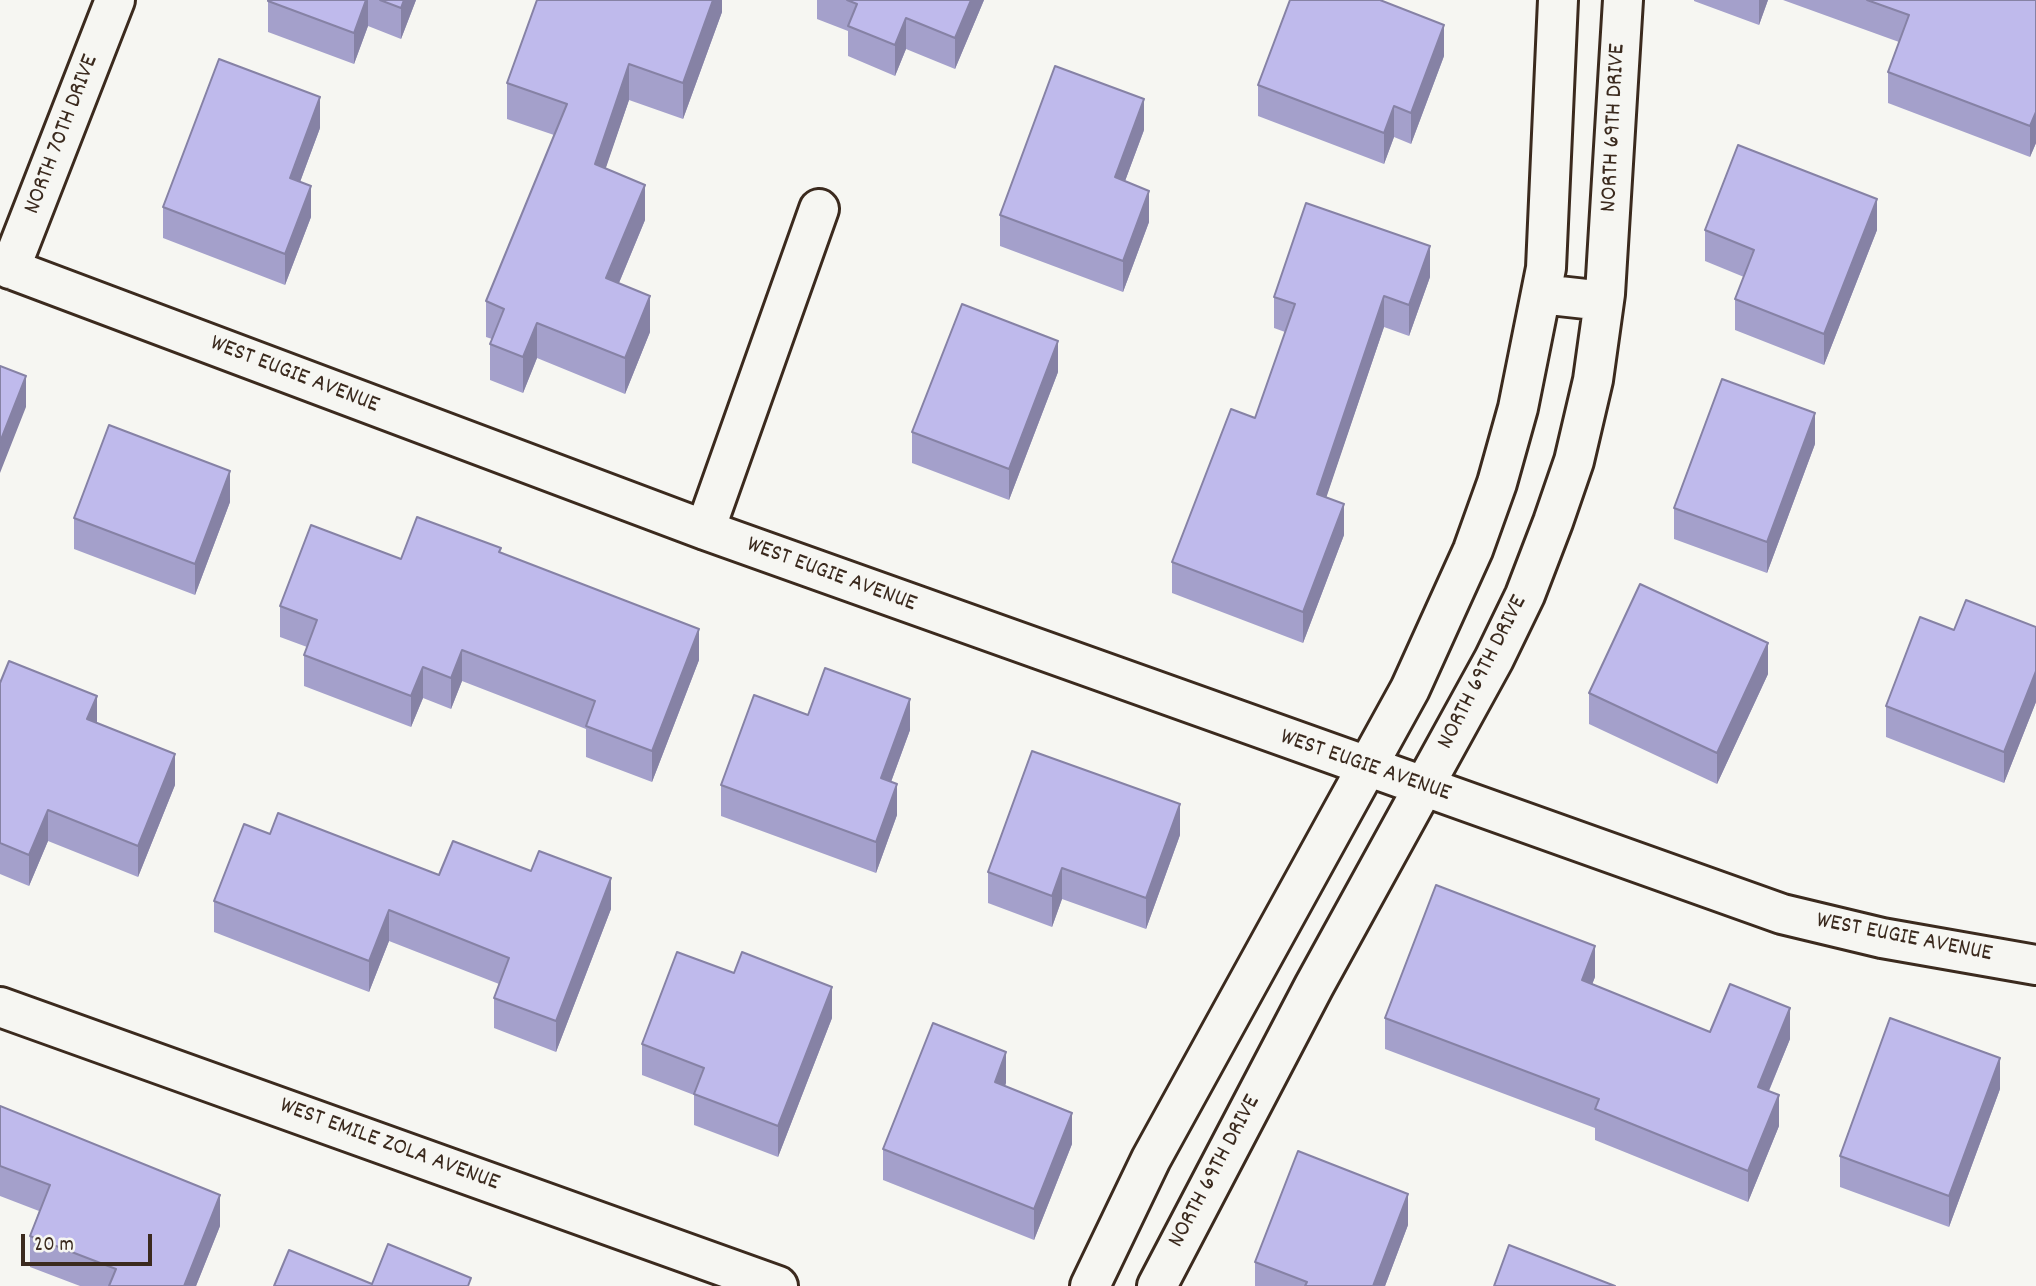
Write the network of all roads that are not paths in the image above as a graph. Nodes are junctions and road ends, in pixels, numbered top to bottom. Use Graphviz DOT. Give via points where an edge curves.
graph roads {
  1 [pos="115,0"];
  2 [pos="1558,0"];
  3 [pos="1623,0"];
  4 [pos="819,209"];
  5 [pos="5,267"];
  6 [pos="1541,294"];
  7 [pos="1604,300"];
  8 [pos="705,530"];
  9 [pos="1367,768"];
  10 [pos="1425,788"];
  11 [pos="2036,965"];
  12 [pos="0,1007"];
  13 [pos="778,1286"];
  14 [pos="1090,1286"];
  15 [pos="1157,1286"];
  1 -- 5 [label="street, NORTH 70TH DRIVE"];
  2 -- 6 [label="street"];
  3 -- 7 [label="street, NORTH 69TH DRIVE"];
  4 -- 8 [label="street"];
  5 -- 8 [label="street, WEST EUGIE AVENUE"];
  6 -- 7 [label="street"];
  6 -- 9 [label="street" via="1518,408 1473,550 1410,689"];
  7 -- 10 [label="street, NORTH 69TH DRIVE" via="1593,380 1574,461 1553,522 1525,595"];
  8 -- 9 [label="street, WEST EUGIE AVENUE"];
  9 -- 10 [label="street, WEST EUGIE AVENUE"];
  9 -- 14 [label="street" via="1151,1159"];
  10 -- 11 [label="street, WEST EUGIE AVENUE" via="1782,914 1882,938"];
  10 -- 15 [label="street, NORTH 69TH DRIVE" via="1375,872"];
  12 -- 13 [label="street, WEST EMILE ZOLA AVENUE"];
}
